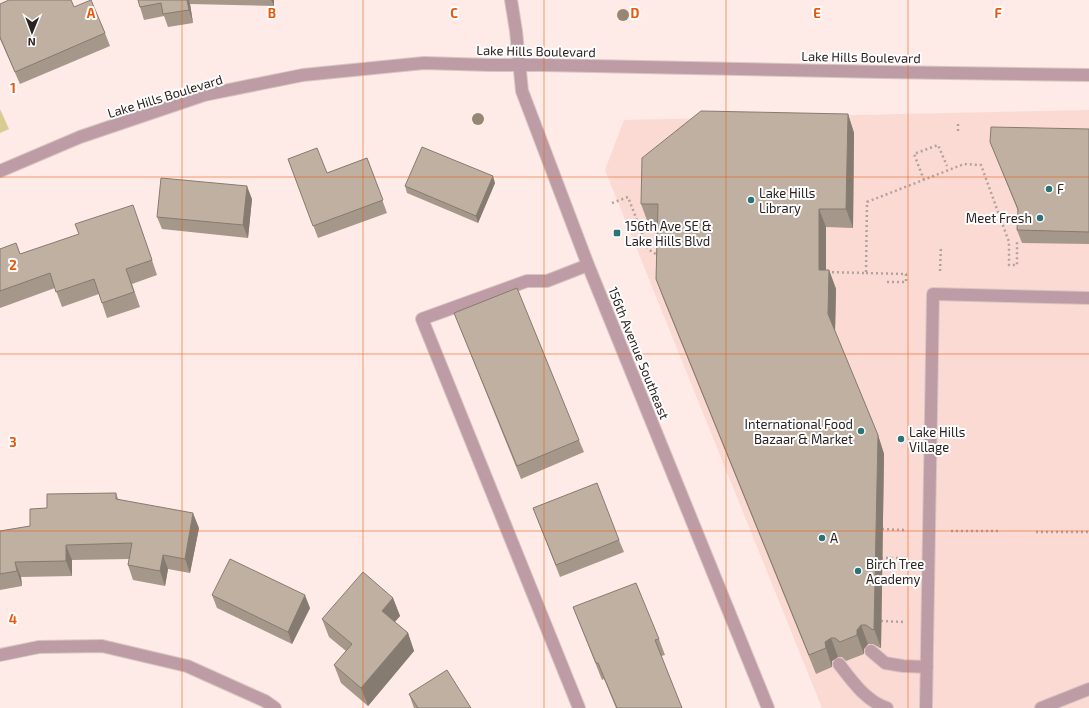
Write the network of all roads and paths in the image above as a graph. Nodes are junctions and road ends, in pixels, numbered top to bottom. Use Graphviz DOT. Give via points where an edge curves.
graph roads {
  1 [pos="511,0"];
  2 [pos="519,65"];
  3 [pos="1089,75"];
  4 [pos="958,122"];
  5 [pos="958,131"];
  6 [pos="947,166"];
  7 [pos="0,171"];
  8 [pos="932,172"];
  9 [pos="933,176"];
  10 [pos="924,180"];
  11 [pos="612,203"];
  12 [pos="1018,242"];
  13 [pos="941,246"];
  14 [pos="664,257"];
  15 [pos="588,265"];
  16 [pos="821,272"];
  17 [pos="940,272"];
  18 [pos="866,273"];
  19 [pos="885,282"];
  20 [pos="1089,298"];
  21 [pos="882,529"];
  22 [pos="908,530"];
  23 [pos="950,531"];
  24 [pos="1000,532"];
  25 [pos="1036,532"];
  26 [pos="1088,532"];
  27 [pos="881,558"];
  28 [pos="908,558"];
  29 [pos="871,651"];
  30 [pos="0,655"];
  31 [pos="839,664"];
  32 [pos="927,667"];
  33 [pos="1089,689"];
  34 [pos="275,708"];
  35 [pos="579,708"];
  36 [pos="768,708"];
  37 [pos="887,708"];
  38 [pos="926,708"];
  39 [pos="1042,708"];
  1 -- 2 [label="street, 156th Avenue Southeast"];
  2 -- 3 [label="street, Lake Hills Boulevard"];
  2 -- 7 [label="street, Lake Hills Boulevard" via="424,63 303,75 212,94 80,138"];
  2 -- 15 [label="street, 156th Avenue Southeast" via="522,91"];
  4 -- 5 [label="path"];
  6 -- 10 [label="path" via="938,145 914,154"];
  8 -- 9 [label="path"];
  9 -- 10 [label="path"];
  9 -- 12 [label="path" via="964,164 981,165 1009,242 1009,265 1017,265"];
  10 -- 18 [label="path" via="867,202"];
  11 -- 14 [label="path" via="628,197 648,249"];
  13 -- 17 [label="path"];
  15 -- 35 [label="street" via="547,281 527,281 422,319"];
  15 -- 36 [label="street, 156th Avenue Southeast"];
  16 -- 18 [label="path"];
  18 -- 19 [label="path" via="906,274 906,282"];
  20 -- 32 [label="street" via="933,294"];
  21 -- 22 [label="path"];
  23 -- 24 [label="path"];
  25 -- 26 [label="path"];
  27 -- 28 [label="path"];
  29 -- 32 [label="street" via="885,662"];
  30 -- 34 [label="street" via="39,647 102,646 187,666 265,700"];
  31 -- 37 [label="street" via="857,687 880,706"];
  32 -- 38 [label="street"];
  33 -- 39 [label="street"];
}
